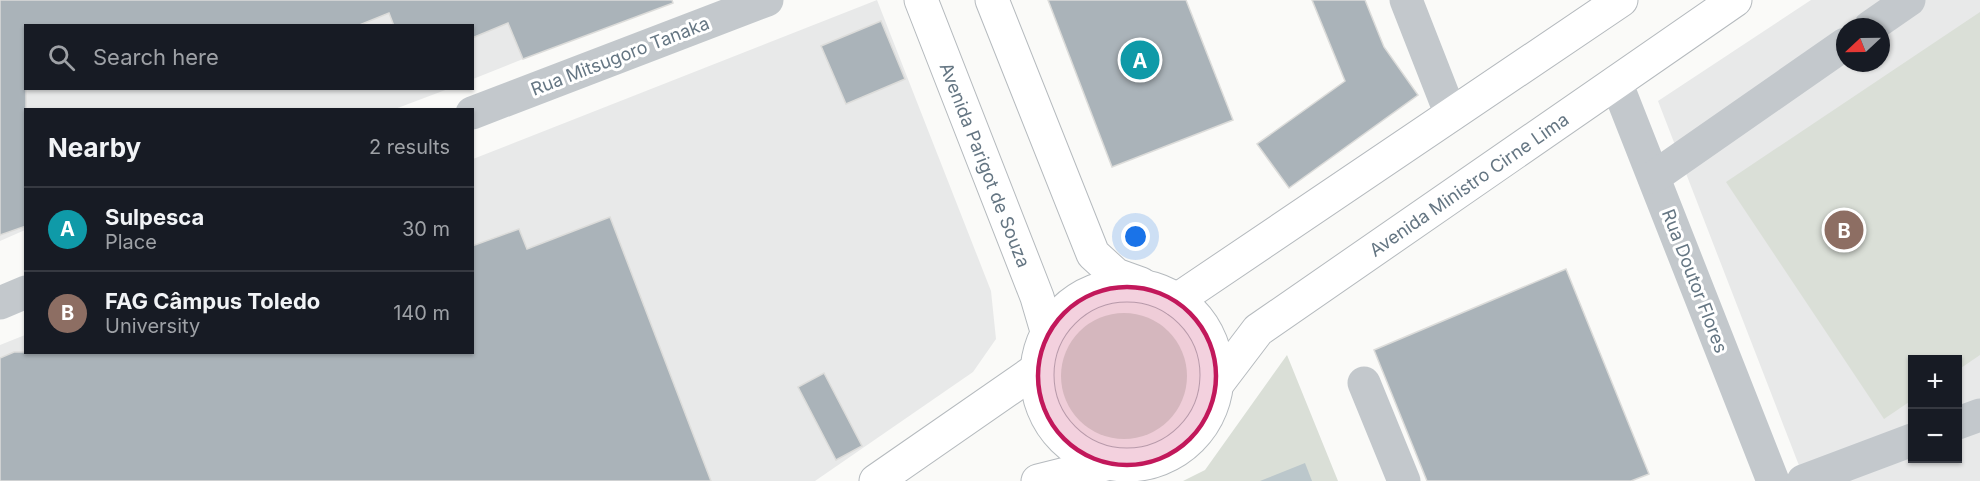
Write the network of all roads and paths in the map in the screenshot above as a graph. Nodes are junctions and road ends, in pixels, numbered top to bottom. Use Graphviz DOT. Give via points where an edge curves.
graph roads {
  1 [pos="767,0"];
  2 [pos="921,0"];
  3 [pos="992,0"];
  4 [pos="1406,0"];
  5 [pos="1621,0"];
  6 [pos="1735,0"];
  7 [pos="1909,0"];
  8 [pos="1883,18"];
  9 [pos="1836,50"];
  10 [pos="1616,82"];
  11 [pos="474,111"];
  12 [pos="1451,115"];
  13 [pos="1654,177"];
  14 [pos="24,293"];
  15 [pos="1164,294"];
  16 [pos="0,303"];
  17 [pos="1047,331"];
  18 [pos="1036,370"];
  19 [pos="1364,383"];
  20 [pos="1217,384"];
  21 [pos="1980,415"];
  22 [pos="1962,422"];
  23 [pos="1908,442"];
  24 [pos="1106,464"];
  25 [pos="876,481"];
  26 [pos="1038,481"];
  27 [pos="1404,481"];
  28 [pos="1773,481"];
  29 [pos="1803,481"];
  1 -- 11 [label="street, Rua Mitsugoro Tanaka"];
  2 -- 17 [label="main road, Avenida Parigot de Souza"];
  3 -- 15 [label="main road" via="1093,254 1116,275"];
  4 -- 12 [label="street"];
  5 -- 12 [label="main road"];
  6 -- 10 [label="main road, Avenida Ministro Cirne Lima"];
  7 -- 8 [label="street"];
  9 -- 13 [label="street"];
  10 -- 13 [label="street, Rua Doutor Flores"];
  10 -- 20 [label="main road, Avenida Ministro Cirne Lima" via="1258,330"];
  12 -- 15 [label="main road"];
  13 -- 28 [label="street, Rua Doutor Flores"];
  14 -- 16 [label="street"];
  15 -- 17 [label="main road" via="1126,284 1101,288 1065,308"];
  15 -- 20 [label="main road" via="1195,315 1209,336"];
  17 -- 18 [label="main road"];
  18 -- 24 [label="main road" via="1038,395 1047,418 1063,439 1083,455"];
  18 -- 25 [label="main road"];
  19 -- 27 [label="street"];
  20 -- 24 [label="main road" via="1209,414 1192,439 1167,458 1137,466"];
  21 -- 22 [label="street"];
  23 -- 29 [label="street"];
  24 -- 26 [label="main road"];
}
